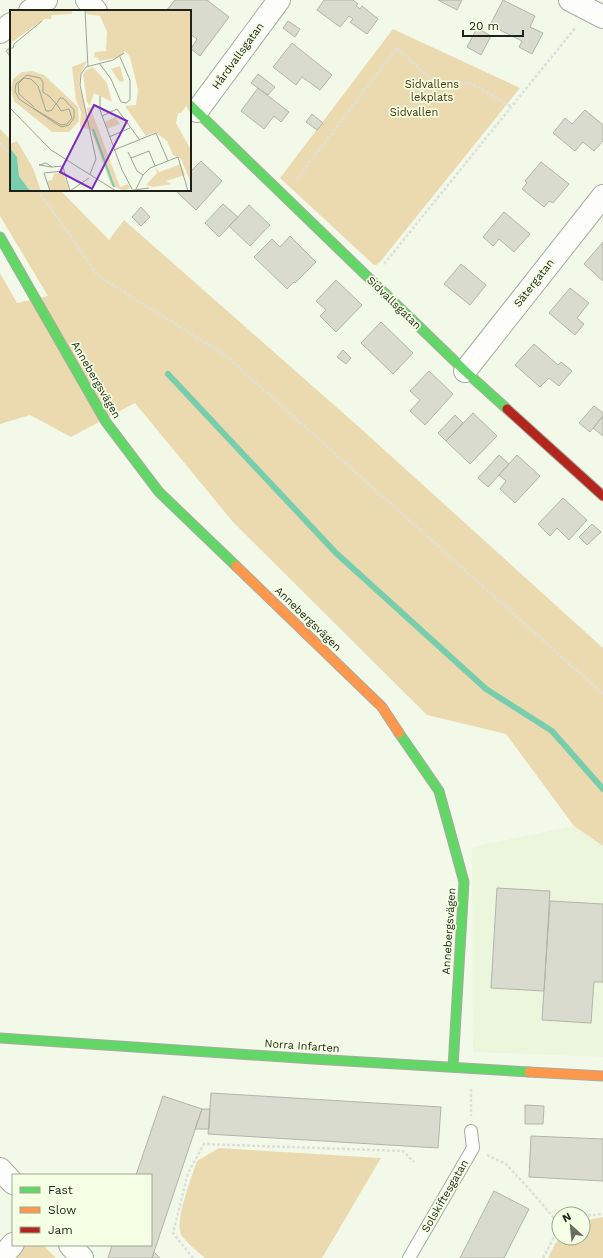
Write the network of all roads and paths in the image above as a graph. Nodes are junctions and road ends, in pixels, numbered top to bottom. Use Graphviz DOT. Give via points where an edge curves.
graph roads {
  1 [pos="46,0"];
  2 [pos="87,0"];
  3 [pos="279,0"];
  4 [pos="570,0"];
  5 [pos="31,10"];
  6 [pos="95,10"];
  7 [pos="597,14"];
  8 [pos="10,25"];
  9 [pos="0,32"];
  10 [pos="512,107"];
  11 [pos="193,108"];
  12 [pos="0,143"];
  13 [pos="10,153"];
  14 [pos="39,191"];
  15 [pos="284,195"];
  16 [pos="603,196"];
  17 [pos="0,237"];
  18 [pos="369,278"];
  19 [pos="465,371"];
  20 [pos="603,496"];
  21 [pos="603,694"];
  22 [pos="0,1039"];
  23 [pos="453,1067"];
  24 [pos="471,1069"];
  25 [pos="603,1076"];
  26 [pos="471,1131"];
  27 [pos="473,1148"];
  28 [pos="414,1162"];
  29 [pos="0,1169"];
  30 [pos="12,1182"];
  31 [pos="603,1214"];
  32 [pos="551,1215"];
  33 [pos="591,1215"];
  34 [pos="551,1243"];
  35 [pos="12,1245"];
  36 [pos="71,1246"];
  37 [pos="1,1258"];
  38 [pos="82,1258"];
  39 [pos="192,1258"];
  40 [pos="409,1258"];
  41 [pos="543,1258"];
  1 -- 5 [label="street"];
  2 -- 6 [label="street"];
  3 -- 11 [label="street, Hårdvallsgatan"];
  4 -- 7 [label="street"];
  7 -- 10 [label="path"];
  8 -- 9 [label="street"];
  10 -- 15 [label="path" via="468,83 435,83 397,48"];
  10 -- 18 [label="path" via="384,264"];
  11 -- 15 [label="street, Sidvallsgatan"];
  12 -- 13 [label="path"];
  14 -- 21 [label="path" via="98,276 225,355"];
  15 -- 18 [label="street, Sidvallsgatan"];
  16 -- 19 [label="street, Sätergatan"];
  17 -- 23 [label="street, Annebergsvägen" via="106,422 159,492 382,707 439,791 464,882"];
  18 -- 19 [label="street, Sidvallsgatan"];
  19 -- 20 [label="street, Sidvallsgatan"];
  22 -- 23 [label="street, Norra Infarten"];
  23 -- 24 [label="street, Norra Infarten"];
  24 -- 25 [label="street, Norra Infarten"];
  24 -- 26 [label="path"];
  26 -- 27 [label="lane, Solskiftesgatan"];
  27 -- 32 [label="path" via="506,1164"];
  27 -- 40 [label="lane, Solskiftesgatan"];
  28 -- 39 [label="path" via="403,1151 204,1144 188,1173 173,1233"];
  29 -- 30 [label="street"];
  31 -- 33 [label="path"];
  34 -- 41 [label="path"];
  35 -- 37 [label="street"];
  36 -- 38 [label="street"];
}
